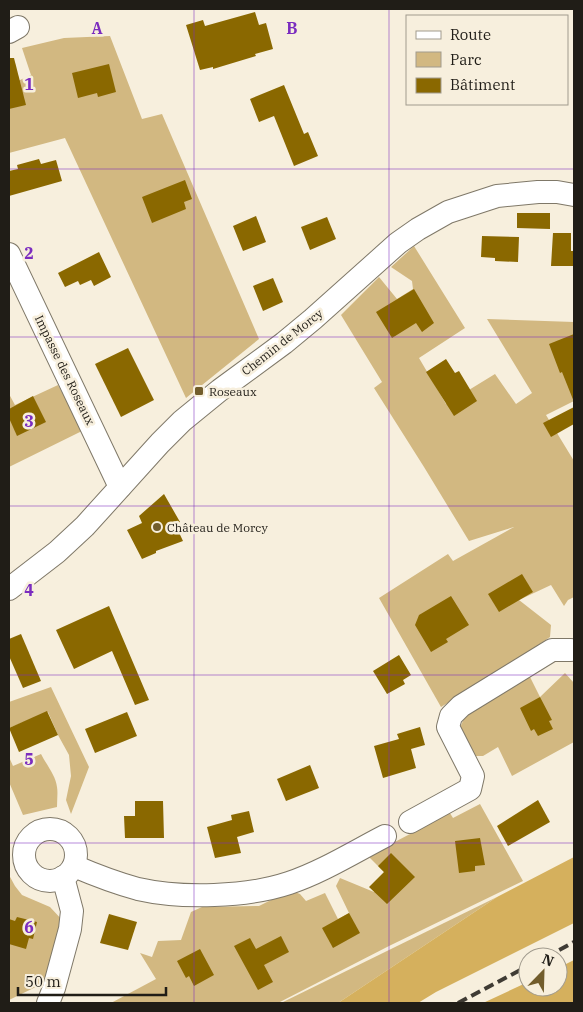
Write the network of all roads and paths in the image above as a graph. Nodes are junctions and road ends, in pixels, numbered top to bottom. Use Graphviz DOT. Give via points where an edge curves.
graph roads {
  1 [pos="574,195"];
  2 [pos="9,254"];
  3 [pos="120,487"];
  4 [pos="9,589"];
  5 [pos="573,646"];
  6 [pos="410,822"];
  7 [pos="385,836"];
  8 [pos="16,859"];
  9 [pos="68,872"];
  10 [pos="48,1003"];
  1 -- 3 [label="street, Chemin de Morcy" via="538,192 498,196 448,212 418,229 284,343 187,417"];
  2 -- 3 [label="street, Impasse des Roseaux"];
  3 -- 4 [label="street, Chemin de Morcy" via="57,552"];
  5 -- 6 [label="street" via="552,650 451,716 448,727 473,776 470,789"];
  7 -- 9 [label="street" via="289,883 233,893 179,894 139,889"];
  8 -- 9 [label="street" via="38,878 47,881"];
  8 -- 9 [label="street" via="30,837 42,830 56,829 65,833 75,848 76,857"];
  9 -- 10 [label="street" via="72,911 70,929"];
}
